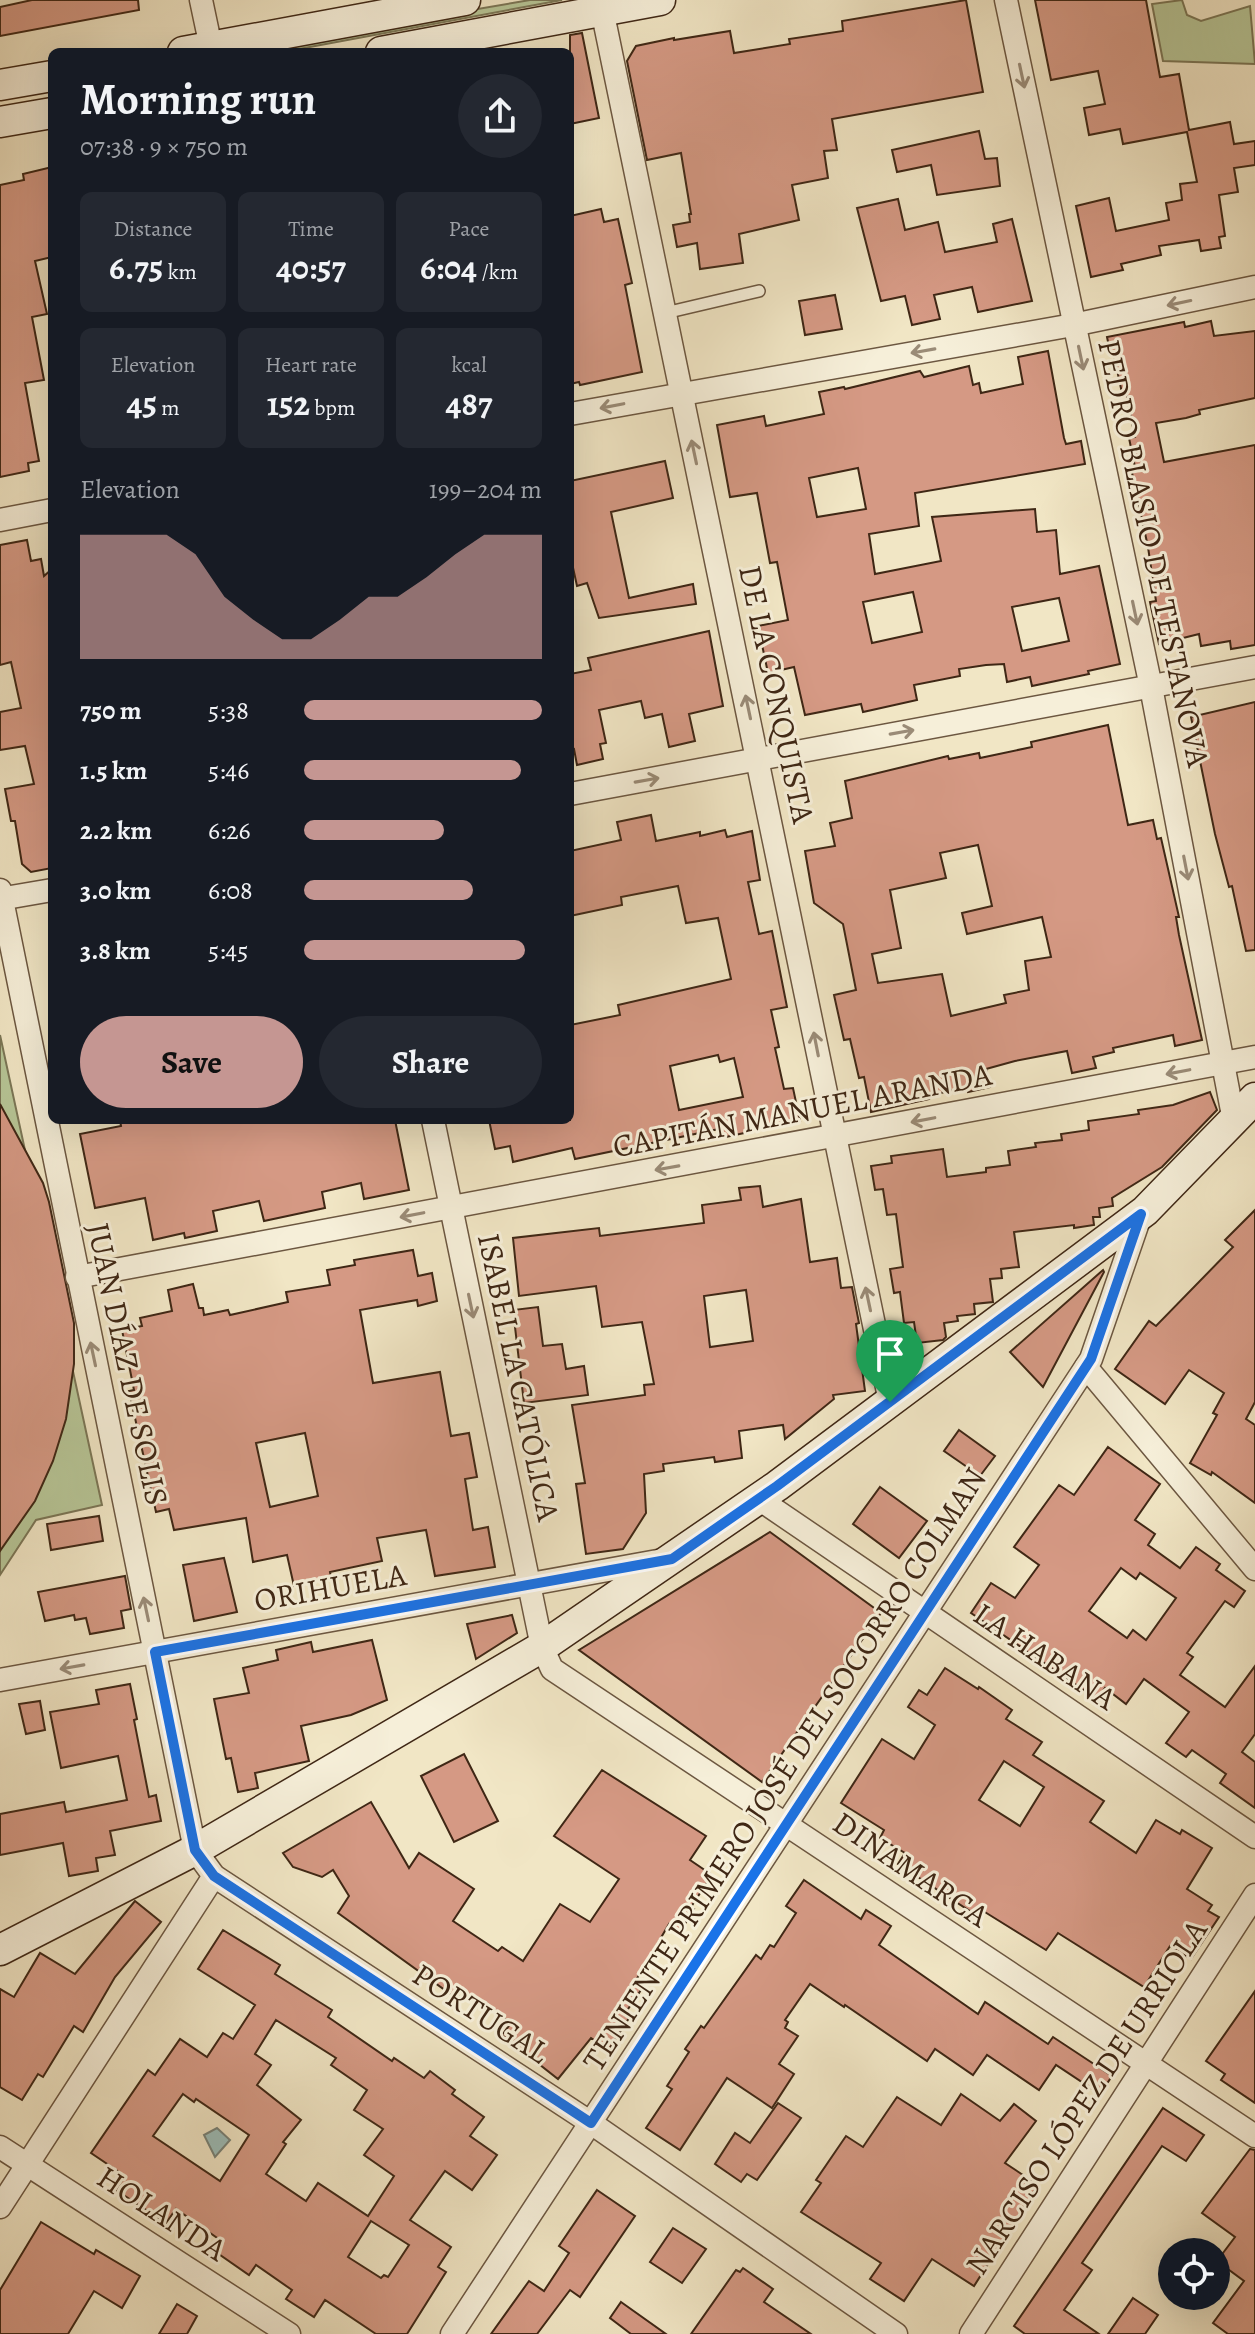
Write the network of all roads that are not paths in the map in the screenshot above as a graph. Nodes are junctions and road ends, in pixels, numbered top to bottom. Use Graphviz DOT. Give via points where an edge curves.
graph roads {
  1 [pos="201,0"];
  2 [pos="465,0"];
  3 [pos="660,0"];
  4 [pos="1006,0"];
  5 [pos="601,6"];
  6 [pos="202,48"];
  7 [pos="213,48"];
  8 [pos="400,48"];
  9 [pos="48,77"];
  10 [pos="0,85"];
  11 [pos="48,114"];
  12 [pos="0,122"];
  13 [pos="1255,287"];
  14 [pos="759,291"];
  15 [pos="665,313"];
  16 [pos="1073,325"];
  17 [pos="682,393"];
  18 [pos="574,413"];
  19 [pos="48,511"];
  20 [pos="0,520"];
  21 [pos="1255,667"];
  22 [pos="1151,687"];
  23 [pos="759,759"];
  24 [pos="574,793"];
  25 [pos="48,890"];
  26 [pos="1,896"];
  27 [pos="1255,1057"];
  28 [pos="1223,1064"];
  29 [pos="1255,1098"];
  30 [pos="1234,1121"];
  31 [pos="434,1124"];
  32 [pos="834,1137"];
  33 [pos="451,1207"];
  34 [pos="1141,1214"];
  35 [pos="77,1277"];
  36 [pos="1088,1363"];
  37 [pos="890,1402"];
  38 [pos="759,1499"];
  39 [pos="672,1559"];
  40 [pos="1255,1569"];
  41 [pos="529,1583"];
  42 [pos="925,1612"];
  43 [pos="542,1647"];
  44 [pos="155,1652"];
  45 [pos="0,1680"];
  46 [pos="786,1824"];
  47 [pos="1255,1837"];
  48 [pos="195,1850"];
  49 [pos="214,1876"];
  50 [pos="1255,1895"];
  51 [pos="0,1950"];
  52 [pos="1146,2064"];
  53 [pos="591,2123"];
  54 [pos="1255,2136"];
  55 [pos="0,2147"];
  56 [pos="28,2164"];
  57 [pos="0,2207"];
  58 [pos="289,2334"];
  59 [pos="452,2334"];
  60 [pos="896,2334"];
  61 [pos="971,2334"];
  1 -- 6 [label="street"];
  2 -- 7 [label="street"];
  3 -- 5 [label="street"];
  4 -- 16 [label="street, PEDRO BLASIO DE TESTANOVA, one-way"];
  5 -- 8 [label="street"];
  5 -- 15 [label="street, DE LA CONQUISTA"];
  9 -- 10 [label="street"];
  11 -- 12 [label="street"];
  13 -- 16 [label="street, one-way"];
  14 -- 15 [label="lane"];
  15 -- 17 [label="street, DE LA CONQUISTA"];
  16 -- 17 [label="street, one-way"];
  16 -- 22 [label="street, PEDRO BLASIO DE TESTANOVA, one-way"];
  17 -- 18 [label="street, one-way"];
  23 -- 17 [label="street, DE LA CONQUISTA, one-way"];
  19 -- 20 [label="street"];
  21 -- 22 [label="street"];
  23 -- 22 [label="street, one-way"];
  22 -- 28 [label="street, PEDRO BLASIO DE TESTANOVA, one-way"];
  24 -- 23 [label="street, one-way"];
  32 -- 23 [label="street, DE LA CONQUISTA, one-way"];
  25 -- 26 [label="street"];
  26 -- 35 [label="street, JUAN DÍAZ DE SOLIS"];
  27 -- 28 [label="street, CAPITÁN MANUEL ARANDA"];
  28 -- 30 [label="street, PEDRO BLASIO DE TESTANOVA"];
  28 -- 32 [label="street, CAPITÁN MANUEL ARANDA, one-way"];
  29 -- 30 [label="street"];
  30 -- 34 [label="street"];
  31 -- 33 [label="street, ISABEL LA CATÓLICA"];
  32 -- 33 [label="street, CAPITÁN MANUEL ARANDA, one-way"];
  37 -- 32 [label="street, DE LA CONQUISTA, one-way"];
  33 -- 35 [label="street, CAPITÁN MANUEL ARANDA, one-way"];
  33 -- 41 [label="street, ISABEL LA CATÓLICA, one-way"];
  34 -- 36 [label="street, TENIENTE PRIMERO JOSÉ DEL SOCORRO COLMAN"];
  34 -- 37 [label="street"];
  44 -- 35 [label="street, JUAN DÍAZ DE SOLIS, one-way"];
  36 -- 40 [label="street"];
  36 -- 42 [label="street, TENIENTE PRIMERO JOSÉ DEL SOCORRO COLMAN"];
  37 -- 38 [label="street"];
  38 -- 39 [label="street"];
  38 -- 42 [label="street, LA HABANA"];
  39 -- 41 [label="street, ORIHUELA"];
  39 -- 43 [label="street"];
  41 -- 43 [label="street, ISABEL LA CATÓLICA"];
  41 -- 44 [label="street, ORIHUELA"];
  42 -- 46 [label="street, TENIENTE PRIMERO JOSÉ DEL SOCORRO COLMAN"];
  42 -- 47 [label="street, LA HABANA"];
  43 -- 46 [label="street, DINAMARCA" via="552,1669"];
  43 -- 48 [label="street"];
  44 -- 45 [label="street, ORIHUELA, one-way"];
  44 -- 48 [label="street, JUAN DÍAZ DE SOLIS"];
  46 -- 52 [label="street, DINAMARCA"];
  46 -- 53 [label="street, TENIENTE PRIMERO JOSÉ DEL SOCORRO COLMAN"];
  48 -- 49 [label="street, PORTUGAL"];
  48 -- 51 [label="street"];
  49 -- 53 [label="street, PORTUGAL"];
  49 -- 56 [label="street"];
  50 -- 52 [label="street, NARCISO LÓPEZ DE URRIOLA"];
  52 -- 54 [label="street, DINAMARCA"];
  52 -- 61 [label="street, NARCISO LÓPEZ DE URRIOLA"];
  53 -- 59 [label="street, TENIENTE PRIMERO JOSÉ DEL SOCORRO COLMAN"];
  53 -- 60 [label="street, PORTUGAL"];
  55 -- 56 [label="street, HOLANDA"];
  56 -- 57 [label="street"];
  56 -- 58 [label="street, HOLANDA"];
}
